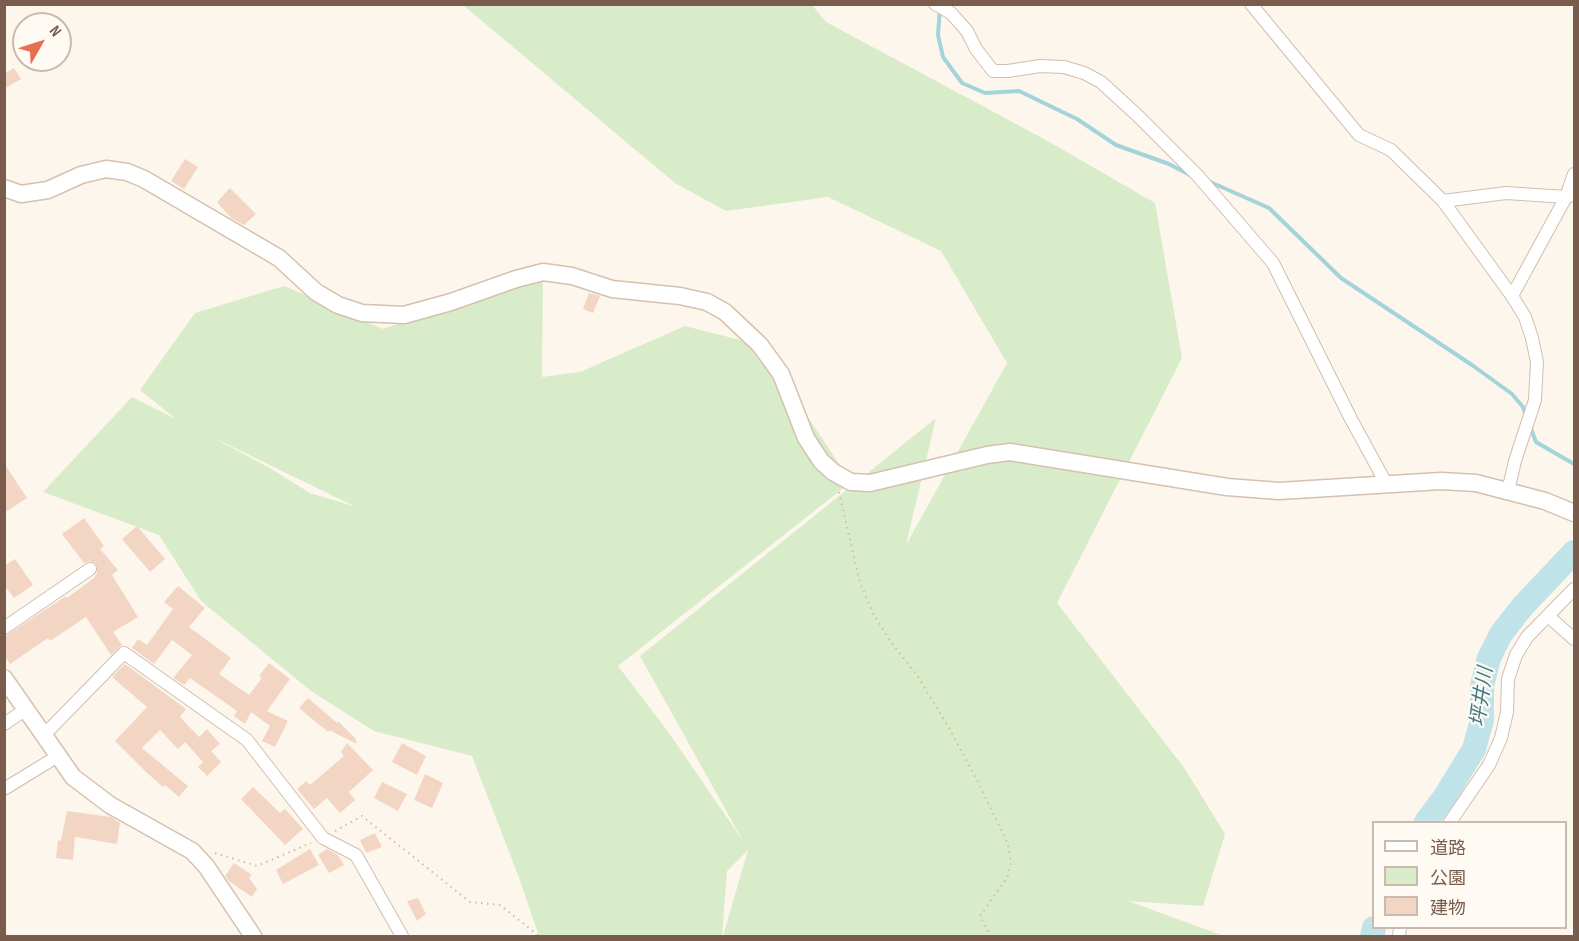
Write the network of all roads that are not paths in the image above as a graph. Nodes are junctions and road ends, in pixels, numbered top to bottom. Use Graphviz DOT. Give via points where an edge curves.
graph roads {
  1 [pos="935,4"];
  2 [pos="1251,4"];
  3 [pos="1575,174"];
  4 [pos="4,189"];
  5 [pos="1570,195"];
  6 [pos="1443,201"];
  7 [pos="1512,296"];
  8 [pos="1387,485"];
  9 [pos="1508,491"];
  10 [pos="1575,513"];
  11 [pos="90,569"];
  12 [pos="1575,589"];
  13 [pos="1548,616"];
  14 [pos="4,628"];
  15 [pos="1575,639"];
  16 [pos="4,678"];
  17 [pos="25,710"];
  18 [pos="4,724"];
  19 [pos="44,735"];
  20 [pos="58,756"];
  21 [pos="4,789"];
  22 [pos="1451,821"];
  23 [pos="253,936"];
  24 [pos="402,936"];
  1 -- 8 [label="street" via="967,31 993,70 1065,67 1101,82 1198,176 1273,263"];
  2 -- 6 [label="street" via="1359,135 1391,150"];
  3 -- 5 [label="street"];
  4 -- 8 [label="street" via="21,194 48,190 106,169 127,172 279,258 316,292 362,313 404,315 543,272 572,276 612,290 707,302 725,312 760,345 781,374 806,438 820,461 850,482 870,483 1010,452 1227,487 1279,491"];
  5 -- 6 [label="street" via="1506,193"];
  5 -- 7 [label="street"];
  6 -- 7 [label="street"];
  7 -- 9 [label="street" via="1525,317 1537,362 1535,400"];
  8 -- 9 [label="street" via="1441,481 1476,483"];
  9 -- 10 [label="street"];
  11 -- 14 [label="street"];
  12 -- 13 [label="street"];
  13 -- 15 [label="street"];
  13 -- 22 [label="street" via="1516,655 1508,679 1501,738 1490,765"];
  16 -- 17 [label="street"];
  17 -- 18 [label="street"];
  17 -- 19 [label="street"];
  19 -- 20 [label="street"];
  19 -- 24 [label="street" via="124,653 247,740 323,838 356,855"];
  20 -- 21 [label="street"];
  20 -- 23 [label="street" via="96,796 192,851"];
}
